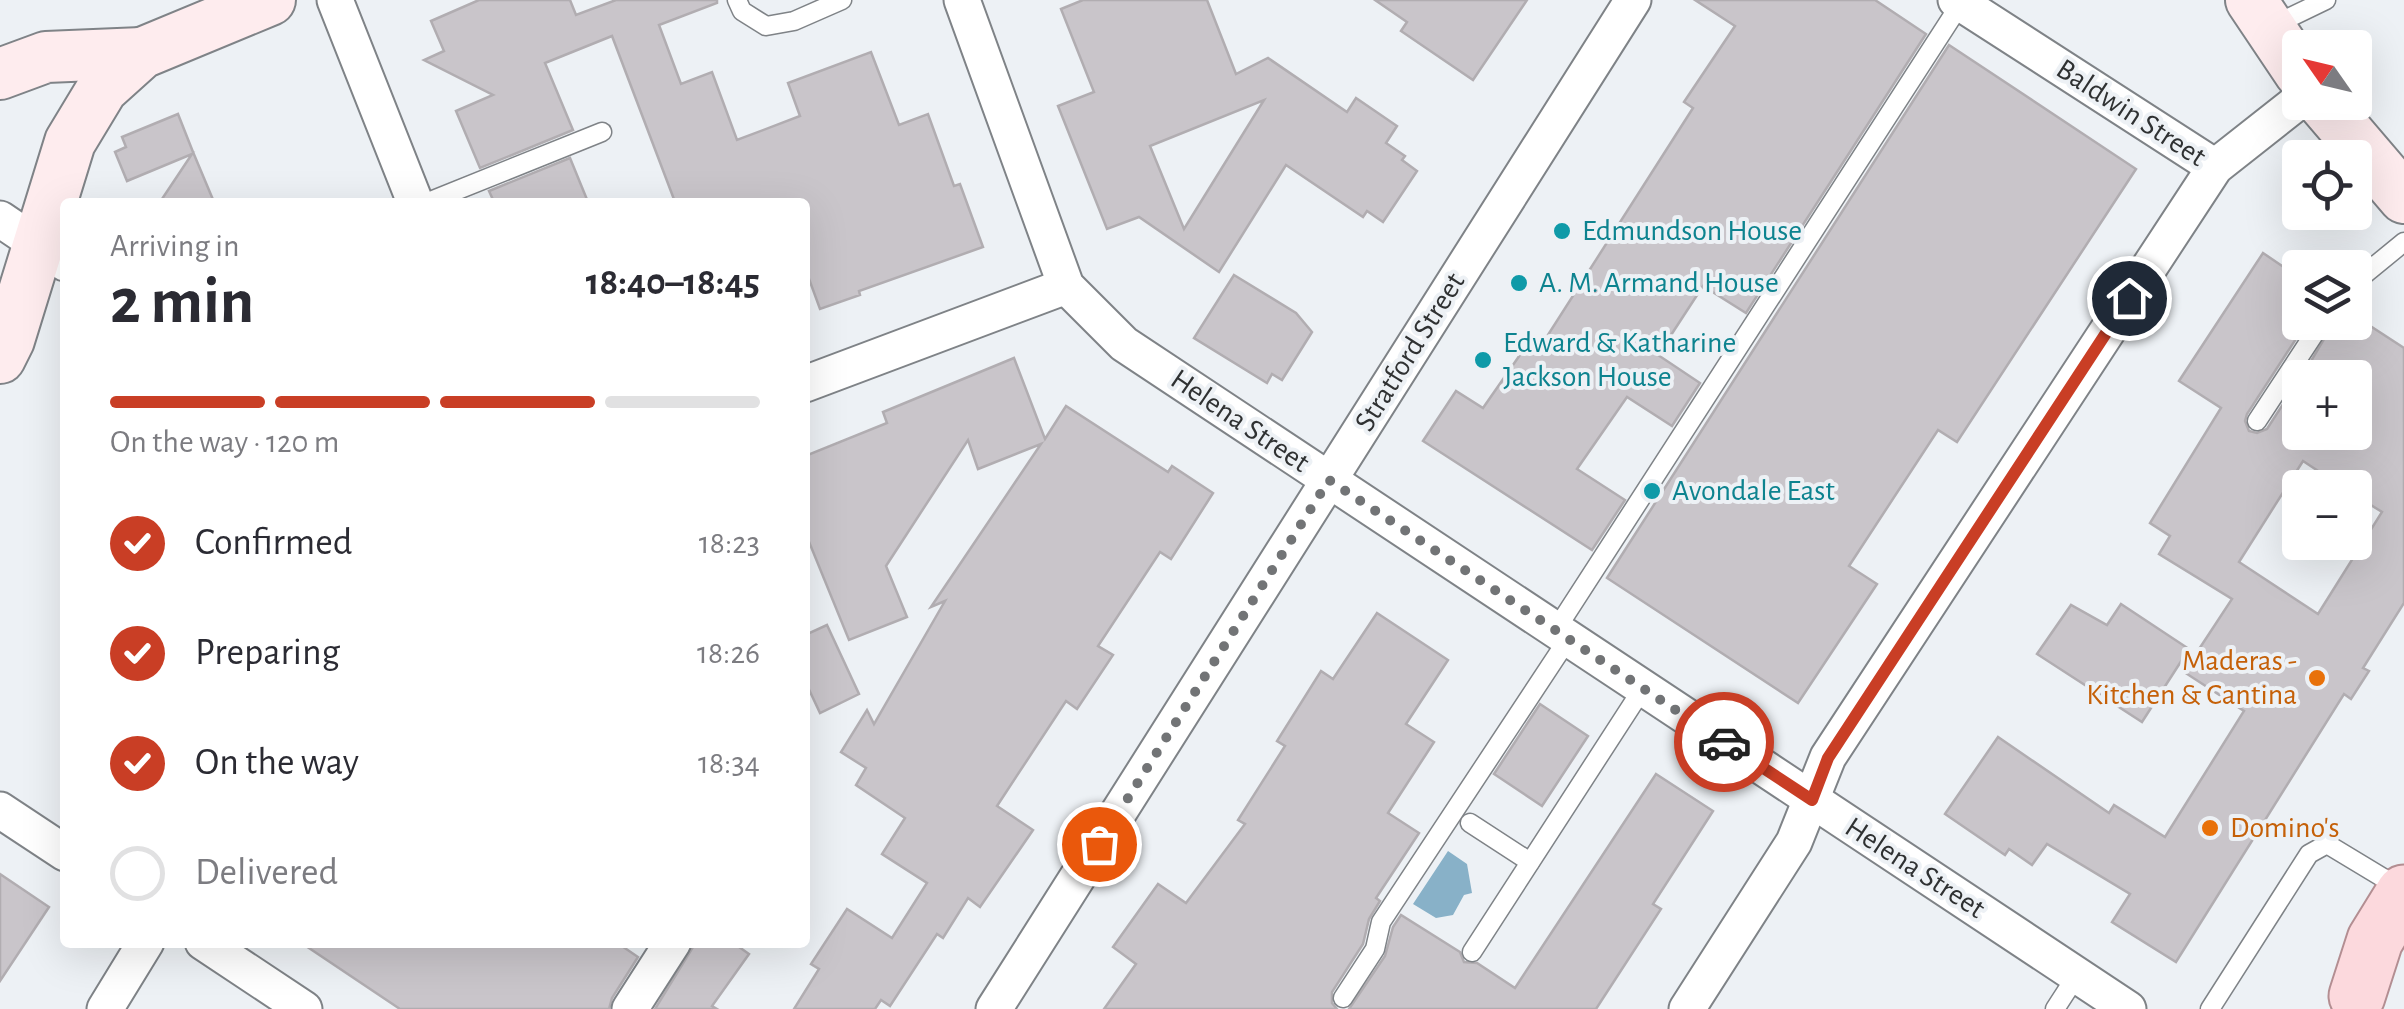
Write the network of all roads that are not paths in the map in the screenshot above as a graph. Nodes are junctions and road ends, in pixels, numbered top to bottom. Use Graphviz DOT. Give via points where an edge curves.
graph roads {
  1 [pos="270,0"];
  2 [pos="334,0"];
  3 [pos="737,0"];
  4 [pos="842,0"];
  5 [pos="962,0"];
  6 [pos="1633,0"];
  7 [pos="2326,0"];
  8 [pos="1958,2"];
  9 [pos="2260,14"];
  10 [pos="2282,46"];
  11 [pos="142,53"];
  12 [pos="0,74"];
  13 [pos="2282,114"];
  14 [pos="2337,120"];
  15 [pos="602,132"];
  16 [pos="2215,167"];
  17 [pos="412,198"];
  18 [pos="438,198"];
  19 [pos="2404,198"];
  20 [pos="34,242"];
  21 [pos="2404,242"];
  22 [pos="2372,268"];
  23 [pos="1066,286"];
  24 [pos="2310,340"];
  25 [pos="0,358"];
  26 [pos="810,382"];
  27 [pos="2257,421"];
  28 [pos="1329,480"];
  29 [pos="1561,635"];
  30 [pos="1642,688"];
  31 [pos="1812,800"];
  32 [pos="0,810"];
  33 [pos="1470,823"];
  34 [pos="60,849"];
  35 [pos="1530,862"];
  36 [pos="2404,891"];
  37 [pos="142,948"];
  38 [pos="212,948"];
  39 [pos="668,948"];
  40 [pos="1472,952"];
  41 [pos="2404,956"];
  42 [pos="2077,975"];
  43 [pos="1343,998"];
  44 [pos="2353,1002"];
  45 [pos="106,1009"];
  46 [pos="304,1009"];
  47 [pos="630,1009"];
  48 [pos="994,1009"];
  49 [pos="1687,1009"];
  50 [pos="2055,1009"];
  51 [pos="2128,1009"];
  52 [pos="2210,1009"];
  1 -- 11 [label="street"];
  2 -- 17 [label="street"];
  3 -- 4 [label="lane" via="766,26"];
  5 -- 23 [label="street, Helena Street"];
  6 -- 28 [label="street, Stratford Street"];
  7 -- 9 [label="lane"];
  8 -- 16 [label="street, Baldwin Street"];
  8 -- 29 [label="lane"];
  9 -- 10 [label="street"];
  11 -- 12 [label="street" via="46,57"];
  11 -- 20 [label="street" via="102,89 70,142"];
  13 -- 16 [label="street, Baldwin Street"];
  14 -- 19 [label="street"];
  15 -- 18 [label="lane"];
  16 -- 31 [label="street" via="1828,758"];
  20 -- 25 [label="street"];
  21 -- 22 [label="lane"];
  23 -- 26 [label="street"];
  23 -- 28 [label="street, Helena Street" via="1124,344"];
  24 -- 27 [label="lane"];
  28 -- 29 [label="street, Helena Street"];
  28 -- 48 [label="street, Stratford Street"];
  29 -- 30 [label="street, Helena Street"];
  29 -- 43 [label="lane" via="1381,922 1375,949"];
  30 -- 31 [label="street, Helena Street"];
  30 -- 35 [label="lane"];
  31 -- 42 [label="street, Helena Street"];
  31 -- 49 [label="street" via="1794,842"];
  32 -- 34 [label="street"];
  33 -- 35 [label="lane"];
  35 -- 40 [label="lane"];
  36 -- 44 [label="main road" via="2375,940"];
  36 -- 52 [label="lane" via="2326,844 2310,854"];
  37 -- 45 [label="street"];
  38 -- 46 [label="street"];
  39 -- 47 [label="street"];
  41 -- 44 [label="main road"];
  42 -- 50 [label="lane"];
  42 -- 51 [label="street, Helena Street"];
}
